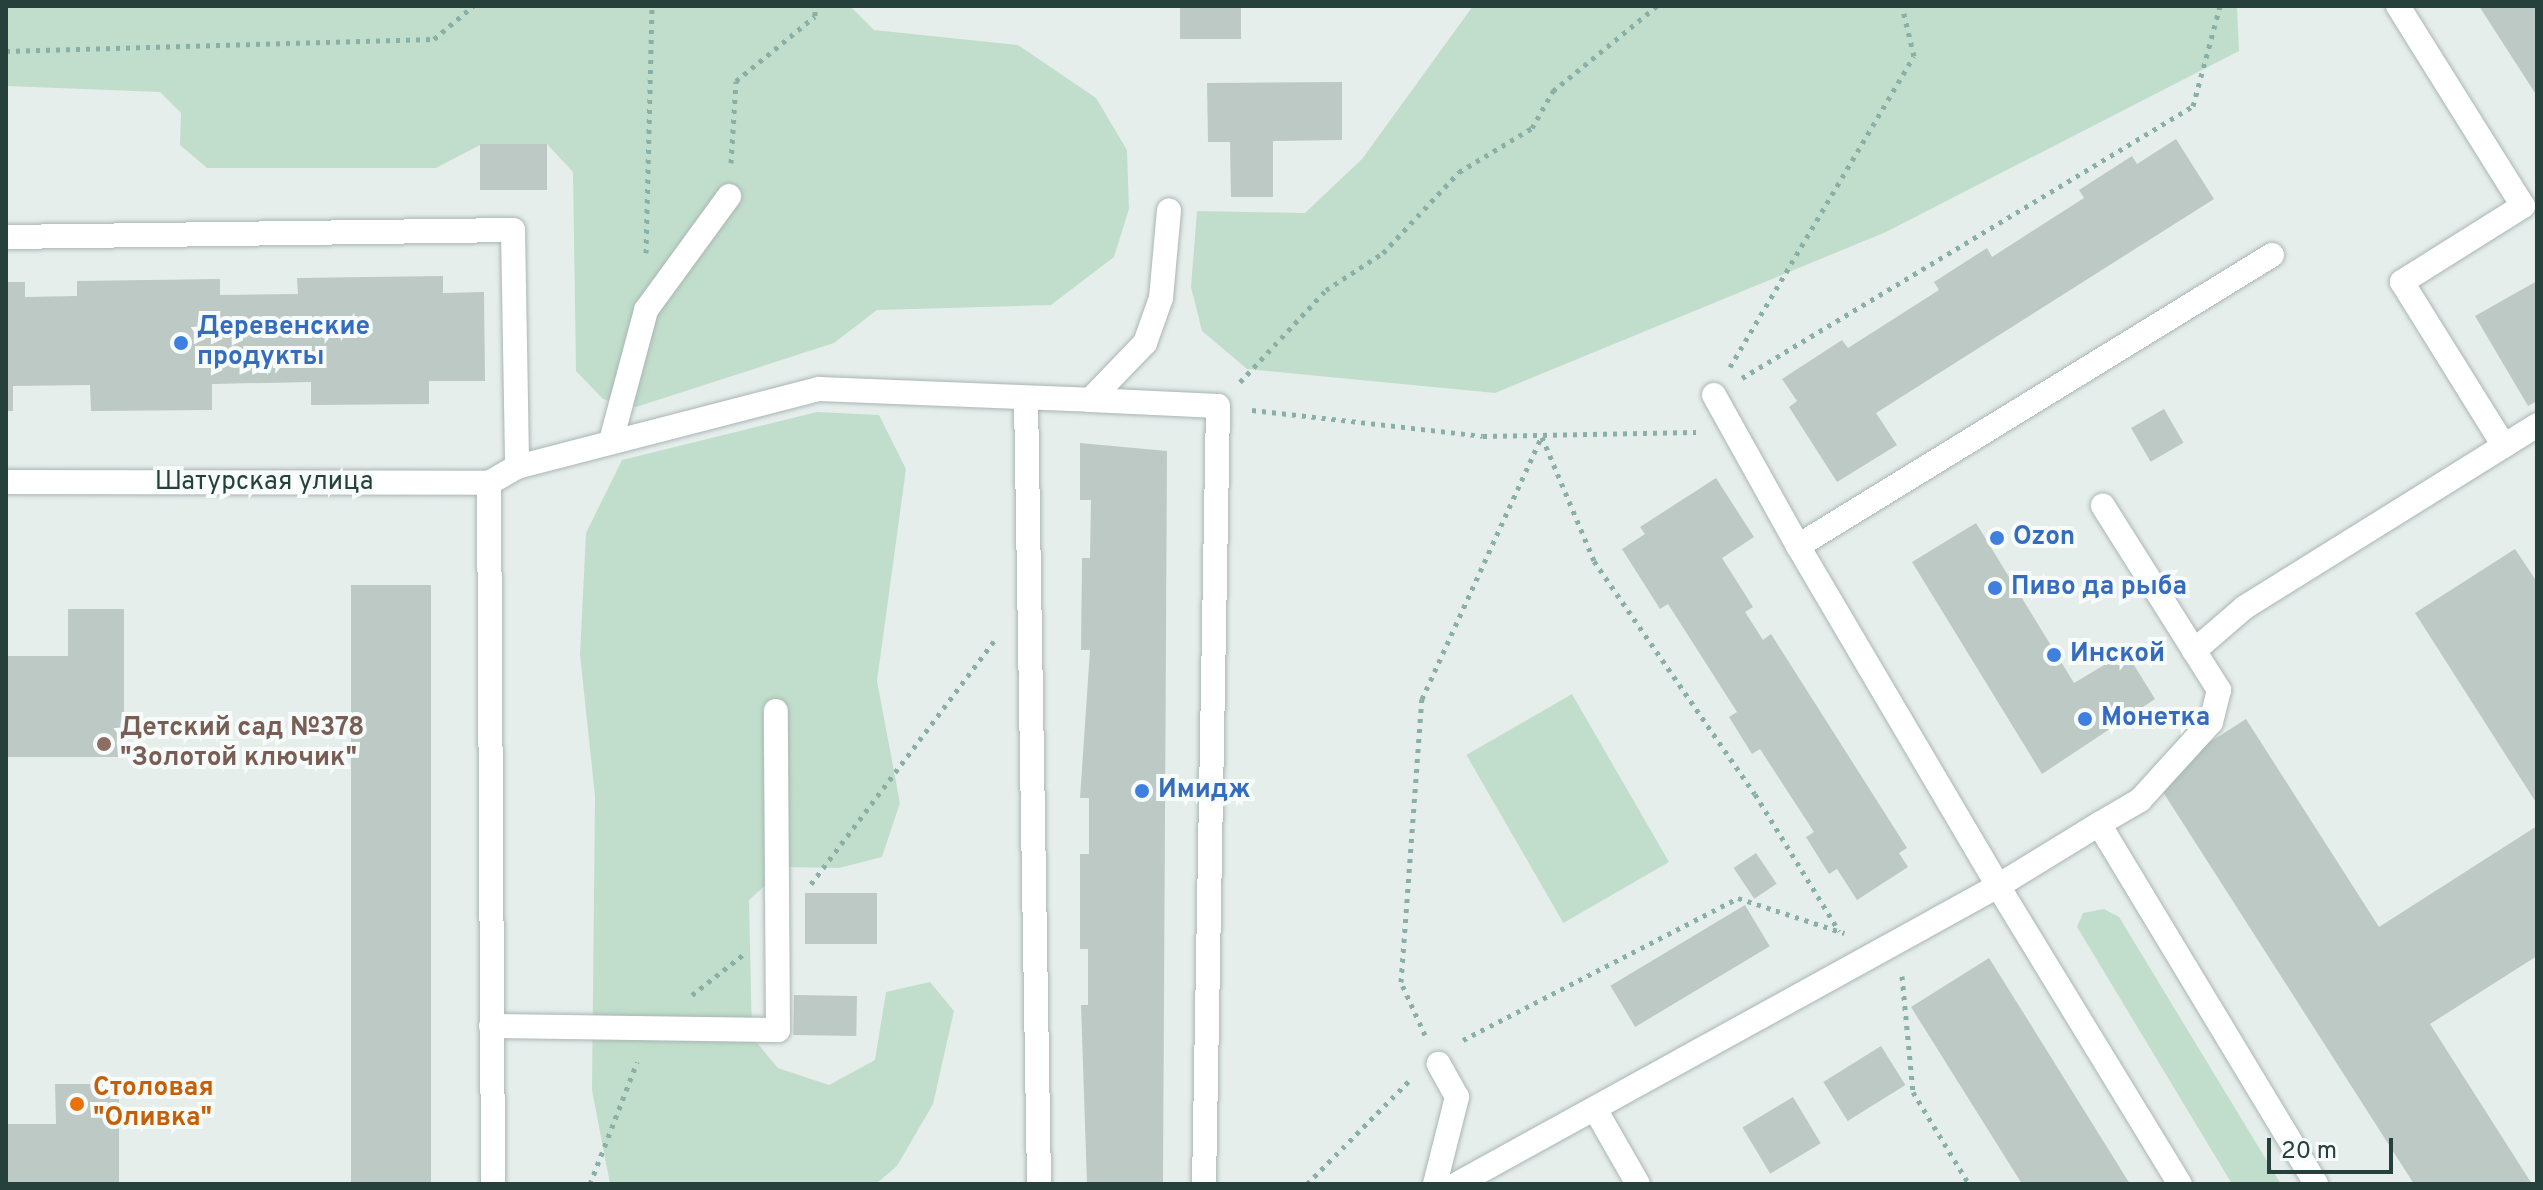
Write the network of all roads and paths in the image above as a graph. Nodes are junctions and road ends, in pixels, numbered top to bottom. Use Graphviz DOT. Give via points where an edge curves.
graph roads {
  1 [pos="473,6"];
  2 [pos="652,6"];
  3 [pos="815,6"];
  4 [pos="1657,6"];
  5 [pos="1902,6"];
  6 [pos="2220,6"];
  7 [pos="2398,6"];
  8 [pos="6,51"];
  9 [pos="729,196"];
  10 [pos="1169,210"];
  11 [pos="6,237"];
  12 [pos="2272,255"];
  13 [pos="646,310"];
  14 [pos="1714,395"];
  15 [pos="1026,398"];
  16 [pos="1090,400"];
  17 [pos="1218,406"];
  18 [pos="2537,425"];
  19 [pos="1733,429"];
  20 [pos="1542,436"];
  21 [pos="611,441"];
  22 [pos="2504,446"];
  23 [pos="517,467"];
  24 [pos="6,482"];
  25 [pos="489,483"];
  26 [pos="2103,506"];
  27 [pos="1798,546"];
  28 [pos="2194,651"];
  29 [pos="776,711"];
  30 [pos="2099,824"];
  31 [pos="1998,886"];
  32 [pos="1839,932"];
  33 [pos="1899,942"];
  34 [pos="491,1026"];
  35 [pos="1437,1060"];
  36 [pos="1595,1109"];
  37 [pos="493,1184"];
  38 [pos="1039,1184"];
  39 [pos="1204,1184"];
  40 [pos="1307,1184"];
  41 [pos="1435,1184"];
  42 [pos="1457,1184"];
  43 [pos="1638,1184"];
  44 [pos="1969,1184"];
  45 [pos="2180,1184"];
  46 [pos="2316,1184"];
  1 -- 8 [label="path" via="434,39"];
  2 -- 13 [label="path"];
  3 -- 9 [label="path" via="815,16 736,81"];
  4 -- 17 [label="path" via="1553,91 1532,128 1459,172 1383,253 1326,290"];
  5 -- 14 [label="path" via="1914,56"];
  6 -- 14 [label="path" via="2193,106"];
  7 -- 22 [label="street" via="2523,206 2402,282"];
  9 -- 13 [label="street"];
  10 -- 16 [label="street" via="1161,298 1145,343"];
  11 -- 23 [label="street" via="513,230"];
  12 -- 27 [label="street"];
  13 -- 21 [label="street"];
  14 -- 19 [label="street"];
  15 -- 16 [label="street, Шатурская улица"];
  15 -- 21 [label="street, Шатурская улица" via="819,389"];
  15 -- 38 [label="street"];
  16 -- 17 [label="street, Шатурская улица"];
  17 -- 20 [label="path"];
  17 -- 39 [label="street"];
  18 -- 22 [label="street"];
  19 -- 20 [label="path"];
  19 -- 27 [label="street"];
  20 -- 32 [label="path" via="1594,561 1755,794"];
  20 -- 35 [label="path" via="1422,699 1401,982"];
  21 -- 23 [label="street, Шатурская улица"];
  22 -- 28 [label="street" via="2245,607"];
  23 -- 25 [label="street, Шатурская улица"];
  24 -- 25 [label="street, Шатурская улица"];
  25 -- 34 [label="street"];
  26 -- 28 [label="street"];
  27 -- 31 [label="street"];
  28 -- 30 [label="street" via="2219,690 2211,722 2140,800"];
  29 -- 34 [label="street" via="778,1030"];
  30 -- 31 [label="street"];
  30 -- 46 [label="street"];
  31 -- 33 [label="street"];
  31 -- 45 [label="street"];
  32 -- 33 [label="path"];
  32 -- 35 [label="path" via="1738,898"];
  33 -- 36 [label="street"];
  33 -- 44 [label="path" via="1913,1092"];
  34 -- 37 [label="street"];
  35 -- 40 [label="path"];
  35 -- 41 [label="street" via="1457,1097"];
  36 -- 42 [label="street"];
  36 -- 43 [label="street"];
}
